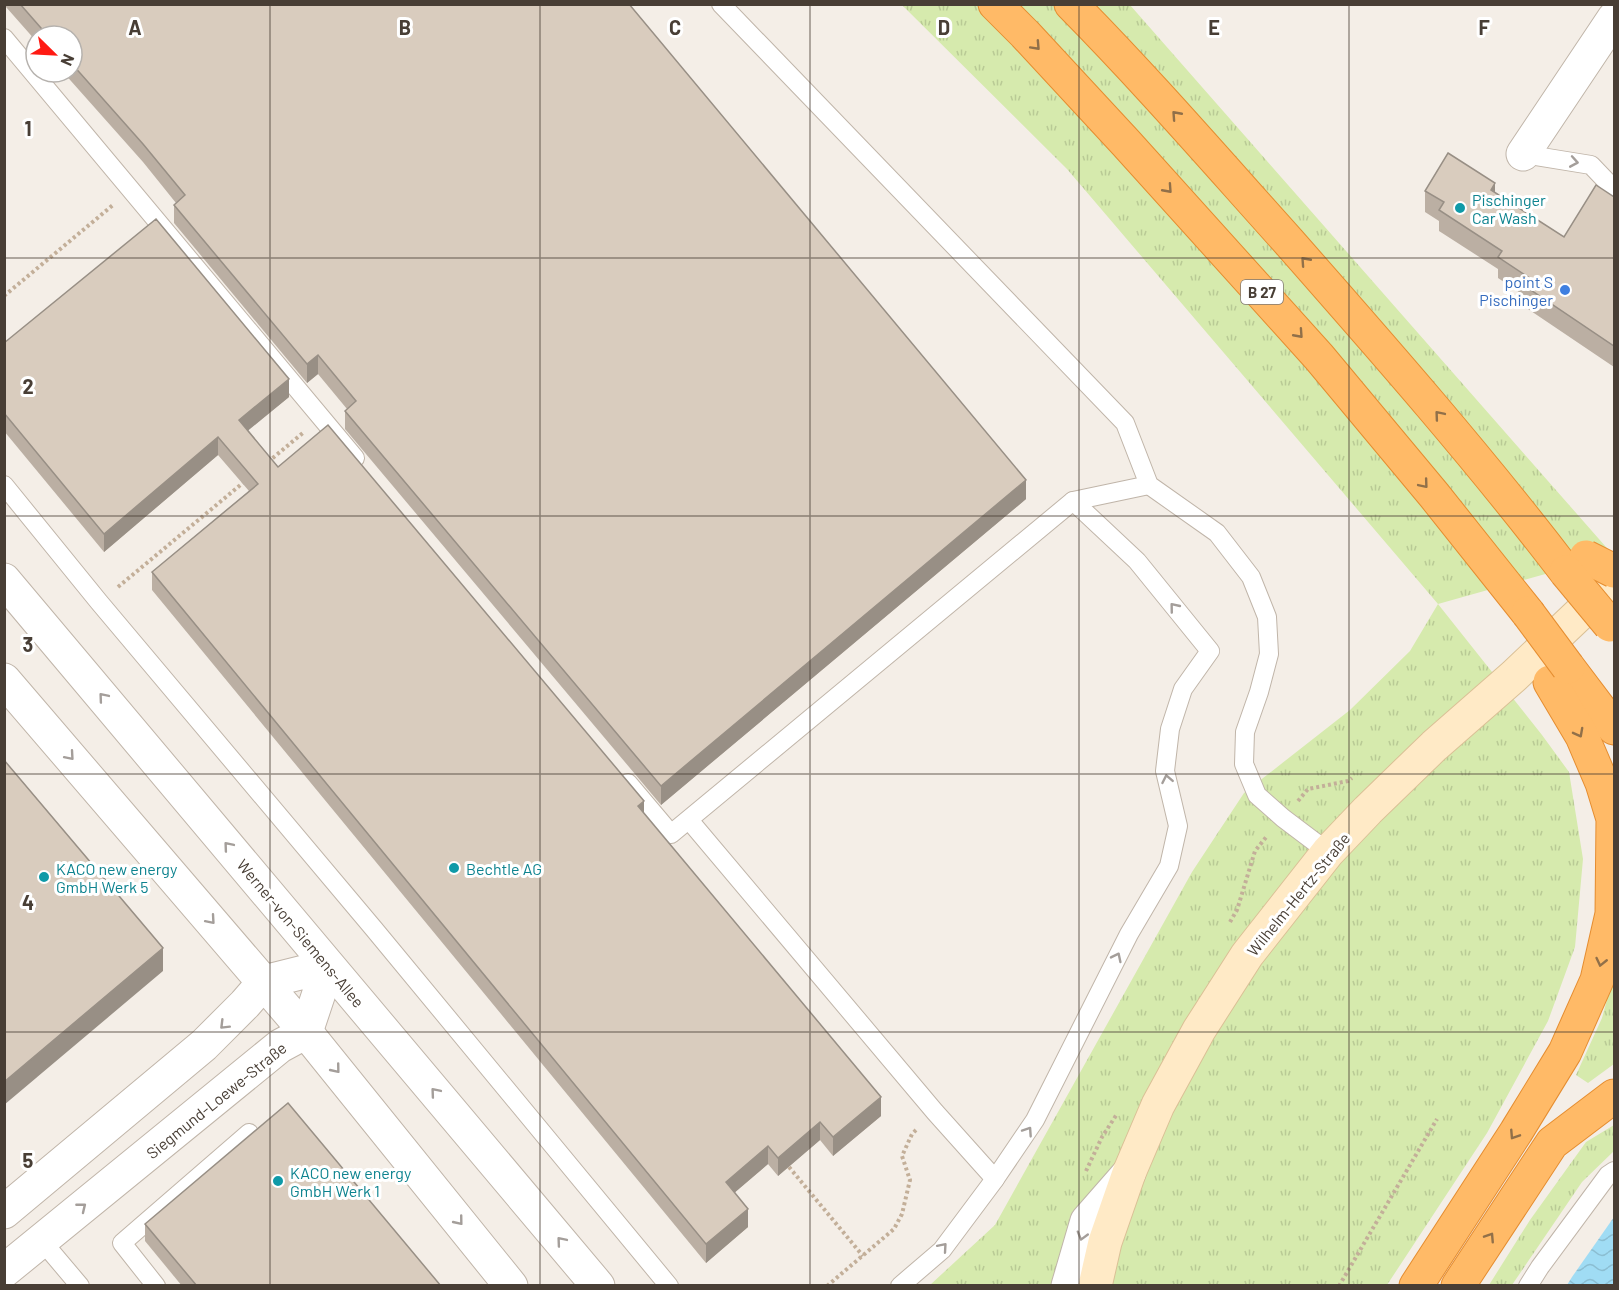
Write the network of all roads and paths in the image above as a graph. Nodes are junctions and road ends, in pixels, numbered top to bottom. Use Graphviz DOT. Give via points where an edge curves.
graph roads {
  1 [pos="721,4"];
  2 [pos="995,4"];
  3 [pos="1071,4"];
  4 [pos="1614,18"];
  5 [pos="4,38"];
  6 [pos="1523,154"];
  7 [pos="132,189"];
  8 [pos="1614,189"];
  9 [pos="4,296"];
  10 [pos="321,417"];
  11 [pos="261,467"];
  12 [pos="364,469"];
  13 [pos="244,482"];
  14 [pos="1149,485"];
  15 [pos="4,486"];
  16 [pos="1073,501"];
  17 [pos="1576,564"];
  18 [pos="1614,571"];
  19 [pos="4,580"];
  20 [pos="1614,581"];
  21 [pos="99,602"];
  22 [pos="1612,628"];
  23 [pos="1559,675"];
  24 [pos="4,680"];
  25 [pos="1614,728"];
  26 [pos="618,771"];
  27 [pos="688,820"];
  28 [pos="1328,852"];
  29 [pos="328,966"];
  30 [pos="264,982"];
  31 [pos="306,1032"];
  32 [pos="1614,1096"];
  33 [pos="935,1112"];
  34 [pos="1437,1119"];
  35 [pos="249,1133"];
  36 [pos="789,1167"];
  37 [pos="1614,1170"];
  38 [pos="1129,1173"];
  39 [pos="995,1179"];
  40 [pos="4,1212"];
  41 [pos="42,1241"];
  42 [pos="863,1256"];
  43 [pos="1540,1267"];
  44 [pos="4,1271"];
  45 [pos="80,1286"];
  46 [pos="156,1286"];
  47 [pos="511,1286"];
  48 [pos="598,1286"];
  49 [pos="669,1286"];
  50 [pos="827,1286"];
  51 [pos="900,1286"];
  52 [pos="1068,1286"];
  53 [pos="1095,1286"];
  54 [pos="1339,1286"];
  55 [pos="1416,1286"];
  56 [pos="1458,1286"];
  57 [pos="1528,1286"];
  58 [pos="1542,1286"];
  1 -- 14 [label="lane" via="1125,423"];
  2 -- 23 [label="highway, B 27, one-way, bridge" via="1312,349 1519,611"];
  17 -- 3 [label="highway, one-way" via="1517,508 1377,341 1174,112"];
  4 -- 6 [label="street"];
  5 -- 7 [label="lane"];
  6 -- 8 [label="lane, one-way" via="1591,165"];
  7 -- 9 [label="path"];
  7 -- 10 [label="lane"];
  10 -- 11 [label="path"];
  10 -- 12 [label="lane"];
  13 -- 21 [label="path"];
  14 -- 16 [label="lane"];
  14 -- 28 [label="lane" via="1216,533 1251,577 1267,617 1269,654 1245,732 1244,764 1257,795"];
  15 -- 21 [label="lane"];
  16 -- 27 [label="lane"];
  39 -- 16 [label="lane, one-way" via="1035,1120 1129,934 1169,866 1178,826 1165,771 1170,729 1183,689 1210,651 1137,561"];
  17 -- 18 [label="highway, bridge"];
  17 -- 22 [label="highway, bridge"];
  29 -- 19 [label="street, Werner-von-Siemens-Allee, one-way"];
  20 -- 28 [label="main road, Wilhelm-Hertz-Straße" via="1434,746"];
  21 -- 49 [label="lane"];
  23 -- 25 [label="highway, B 27"];
  23 -- 55 [label="highway, one-way" via="1613,819 1612,914 1597,980 1565,1052"];
  24 -- 30 [label="street, one-way"];
  26 -- 27 [label="lane" via="671,834"];
  27 -- 33 [label="lane"];
  28 -- 38 [label="main road, Wilhelm-Hertz-Straße" via="1247,955 1199,1030 1158,1105"];
  29 -- 30 [label="street"];
  29 -- 31 [label="street"];
  48 -- 29 [label="street, Werner-von-Siemens-Allee, one-way"];
  30 -- 31 [label="street"];
  30 -- 40 [label="street, one-way" via="204,1045"];
  41 -- 31 [label="street, Siegmund-Loewe-Straße, one-way" via="280,1046"];
  31 -- 47 [label="street, one-way"];
  56 -- 32 [label="highway, one-way" via="1552,1143"];
  33 -- 39 [label="lane"];
  33 -- 42 [label="path" via="912,1134 903,1156 910,1180 902,1214 894,1229"];
  34 -- 54 [label="path"];
  35 -- 46 [label="lane" via="122,1243"];
  36 -- 42 [label="path"];
  37 -- 43 [label="lane"];
  38 -- 52 [label="street, one-way" via="1087,1221"];
  38 -- 53 [label="main road, Wilhelm-Hertz-Straße" via="1105,1242"];
  51 -- 39 [label="lane, one-way" via="942,1250"];
  41 -- 44 [label="street, Siegmund-Loewe-Straße"];
  41 -- 45 [label="lane"];
  42 -- 50 [label="path"];
  43 -- 57 [label="lane"];
  43 -- 58 [label="lane"];
}
